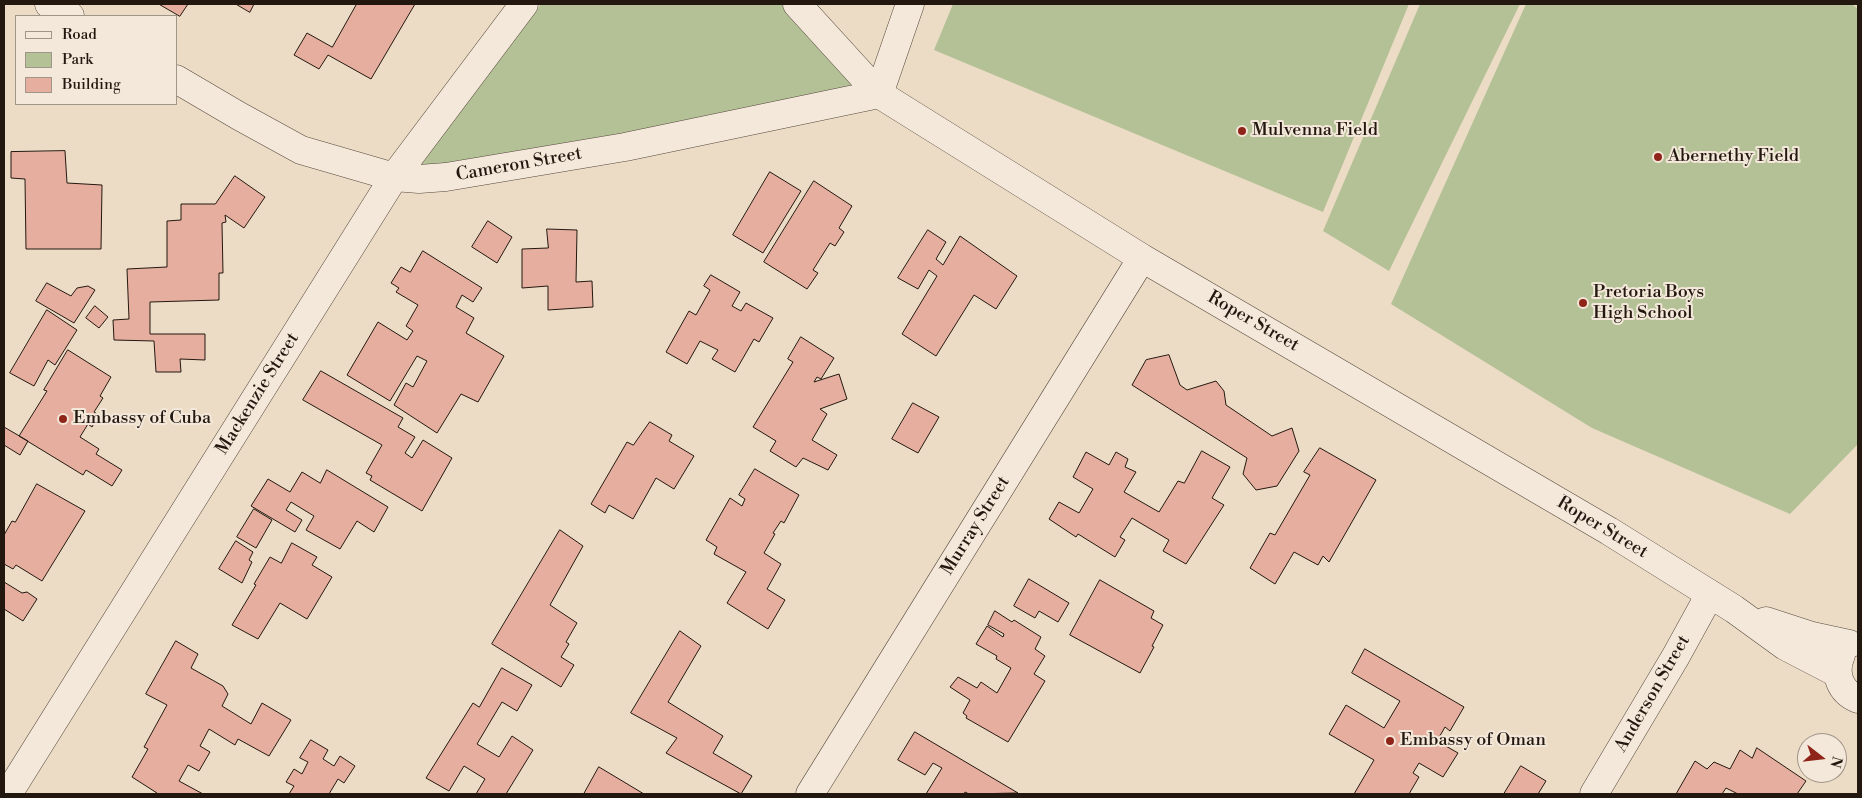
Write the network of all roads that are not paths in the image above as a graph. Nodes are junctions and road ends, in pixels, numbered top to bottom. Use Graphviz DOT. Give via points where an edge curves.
graph roads {
  1 [pos="49,4"];
  2 [pos="524,4"];
  3 [pos="797,4"];
  4 [pos="910,4"];
  5 [pos="68,15"];
  6 [pos="178,80"];
  7 [pos="879,94"];
  8 [pos="394,177"];
  9 [pos="1142,258"];
  10 [pos="1710,594"];
  11 [pos="1734,609"];
  12 [pos="1854,642"];
  13 [pos="1837,673"];
  14 [pos="1858,699"];
  15 [pos="14,788"];
  16 [pos="810,794"];
  17 [pos="1594,794"];
  1 -- 5 [label="street"];
  2 -- 8 [label="street, Mackenzie Street"];
  3 -- 7 [label="street, Roper Street"];
  4 -- 7 [label="street"];
  6 -- 8 [label="street, Cameron Street" via="301,150"];
  7 -- 8 [label="street, Cameron Street" via="625,147 446,177"];
  7 -- 9 [label="street, Roper Street"];
  8 -- 15 [label="street, Mackenzie Street"];
  9 -- 10 [label="street, Roper Street" via="1600,526"];
  9 -- 16 [label="street, Murray Street"];
  10 -- 11 [label="street, Roper Street"];
  10 -- 17 [label="street, Anderson Street"];
  11 -- 12 [label="street, Roper Street" via="1791,630"];
  11 -- 13 [label="street, Roper Street" via="1785,646"];
  12 -- 13 [label="street" via="1842,652"];
  13 -- 14 [label="street" via="1840,684"];
}
